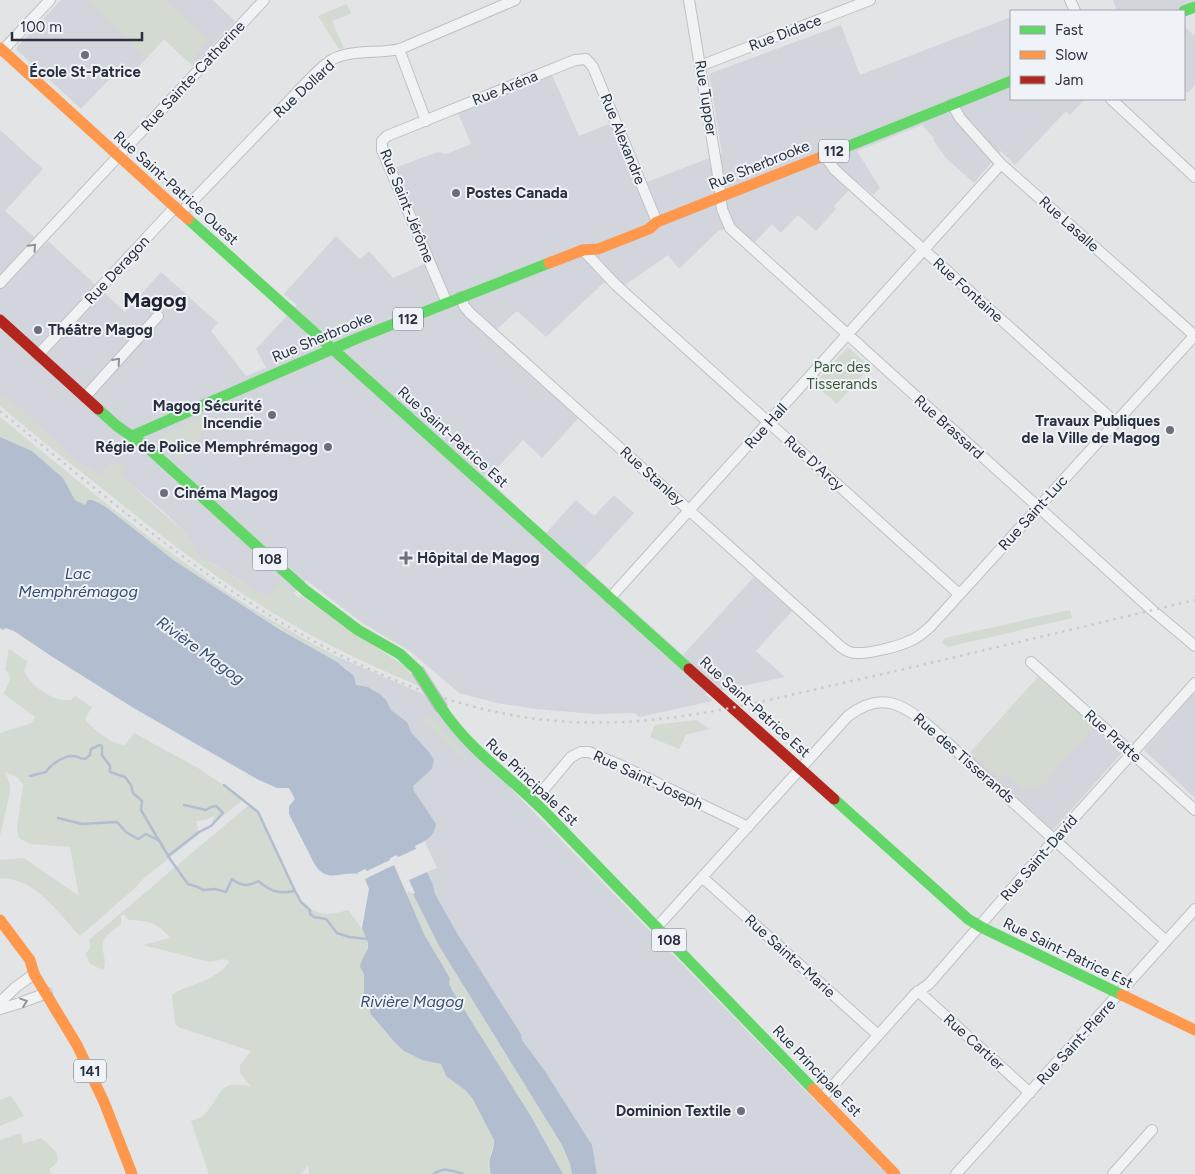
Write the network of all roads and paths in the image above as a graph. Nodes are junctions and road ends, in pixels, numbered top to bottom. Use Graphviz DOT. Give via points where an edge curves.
graph roads {
  1 [pos="50,0"];
  2 [pos="264,0"];
  3 [pos="515,0"];
  4 [pos="689,0"];
  5 [pos="870,0"];
  6 [pos="1,49"];
  7 [pos="399,49"];
  8 [pos="586,59"];
  9 [pos="700,66"];
  10 [pos="1010,81"];
  11 [pos="1113,100"];
  12 [pos="952,104"];
  13 [pos="426,121"];
  14 [pos="824,155"];
  15 [pos="119,156"];
  16 [pos="1001,164"];
  17 [pos="1195,177"];
  18 [pos="720,197"];
  19 [pos="178,210"];
  20 [pos="657,222"];
  21 [pos="582,250"];
  22 [pos="924,250"];
  23 [pos="0,283"];
  24 [pos="461,297"];
  25 [pos="447,303"];
  26 [pos="158,316"];
  27 [pos="0,320"];
  28 [pos="1195,335"];
  29 [pos="848,336"];
  30 [pos="332,350"];
  31 [pos="38,355"];
  32 [pos="85,397"];
  33 [pos="1115,422"];
  34 [pos="769,423"];
  35 [pos="132,436"];
  36 [pos="1038,507"];
  37 [pos="690,510"];
  38 [pos="959,594"];
  39 [pos="610,598"];
  40 [pos="1195,646"];
  41 [pos="848,652"];
  42 [pos="1031,662"];
  43 [pos="1195,683"];
  44 [pos="1132,753"];
  45 [pos="801,769"];
  46 [pos="534,801"];
  47 [pos="1195,810"];
  48 [pos="748,827"];
  49 [pos="1055,839"];
  50 [pos="702,877"];
  51 [pos="1195,909"];
  52 [pos="0,920"];
  53 [pos="979,926"];
  54 [pos="657,927"];
  55 [pos="0,932"];
  56 [pos="1166,941"];
  57 [pos="34,974"];
  58 [pos="918,991"];
  59 [pos="47,993"];
  60 [pos="1118,994"];
  61 [pos="0,1002"];
  62 [pos="0,1009"];
  63 [pos="1195,1030"];
  64 [pos="878,1035"];
  65 [pos="1030,1092"];
  66 [pos="822,1098"];
  67 [pos="1152,1130"];
  68 [pos="132,1174"];
  69 [pos="895,1174"];
  70 [pos="956,1174"];
  71 [pos="1113,1174"];
  1 -- 6 [label="street"];
  2 -- 15 [label="street, Rue Sainte-Catherine"];
  3 -- 7 [label="street, Rue Dollard"];
  4 -- 9 [label="street, Rue Tupper"];
  5 -- 9 [label="street, Rue Didace"];
  6 -- 15 [label="main road, Rue Saint-Patrice Ouest"];
  7 -- 13 [label="street"];
  7 -- 19 [label="street, Rue Dollard" via="347,55 325,64"];
  8 -- 13 [label="street, Rue Aréna" via="575,60"];
  8 -- 20 [label="street, Rue Alexandre" via="593,67"];
  9 -- 18 [label="street, Rue Tupper"];
  10 -- 12 [label="main road, Rue Sherbrooke / 112"];
  11 -- 17 [label="street"];
  12 -- 14 [label="main road, Rue Sherbrooke / 112"];
  12 -- 16 [label="street, Rue Lasalle" via="960,118"];
  13 -- 25 [label="street, Rue Saint-Jérôme" via="387,136 381,147"];
  14 -- 18 [label="main road, Rue Sherbrooke / 112"];
  14 -- 22 [label="street, Rue Fontaine" via="835,170"];
  15 -- 19 [label="main road, Rue Saint-Patrice Ouest"];
  23 -- 15 [label="street, Rue Sainte-Catherine, one-way"];
  16 -- 22 [label="street, Rue Hall"];
  16 -- 28 [label="street, Rue Lasalle"];
  18 -- 20 [label="main road, Rue Sherbrooke / 112"];
  18 -- 29 [label="street, Rue Brassard" via="726,222 734,234"];
  19 -- 30 [label="main road, Rue Saint-Patrice Ouest"];
  19 -- 31 [label="street, Rue Deragon"];
  20 -- 21 [label="main road, Rue Sherbrooke / 112" via="649,229 598,250"];
  21 -- 24 [label="main road, Rue Sherbrooke / 112"];
  21 -- 34 [label="street, Rue D'Arcy" via="616,285"];
  22 -- 29 [label="street, Rue Hall"];
  22 -- 33 [label="street, Rue Fontaine"];
  24 -- 25 [label="main road, Rue Sherbrooke / 112"];
  24 -- 37 [label="street, Rue Stanley" via="470,313"];
  25 -- 30 [label="main road, Rue Sherbrooke / 112"];
  32 -- 26 [label="street, one-way"];
  27 -- 31 [label="main road, Rue Principale Est"];
  28 -- 33 [label="street, Rue Saint-Luc"];
  29 -- 34 [label="street, Rue Hall"];
  29 -- 36 [label="street, Rue Brassard"];
  30 -- 35 [label="main road, Rue Sherbrooke / 112"];
  30 -- 39 [label="main road, Rue Saint-Patrice Est"];
  31 -- 32 [label="main road, Rue Principale Est"];
  32 -- 35 [label="main road, Rue Principale Est"];
  33 -- 36 [label="street, Rue Saint-Luc"];
  34 -- 37 [label="street, Rue Hall"];
  34 -- 38 [label="street, Rue D'Arcy"];
  35 -- 46 [label="main road, Rue Principale Est / 108, bridge" via="311,595 358,630 400,654 417,670 442,709 474,749"];
  36 -- 38 [label="street, Rue Saint-Luc"];
  36 -- 40 [label="street, Rue Brassard"];
  37 -- 39 [label="street, Rue Hall"];
  37 -- 41 [label="street, Rue Stanley"];
  38 -- 41 [label="street, Rue Saint-Luc" via="930,626 912,640 861,653"];
  39 -- 45 [label="main road, Rue Saint-Patrice Est"];
  42 -- 44 [label="street, Rue Pratte"];
  43 -- 44 [label="street, Rue Saint-David"];
  44 -- 47 [label="street, Rue Pratte"];
  44 -- 49 [label="street, Rue Saint-David"];
  45 -- 48 [label="street, Rue des Tisserands"];
  45 -- 49 [label="street, Rue des Tisserands" via="853,712 879,702 899,705 929,726"];
  45 -- 53 [label="main road, Rue Saint-Patrice Est"];
  46 -- 48 [label="street, Rue Saint-Joseph" via="571,758 581,752 589,752"];
  46 -- 54 [label="main road, Rue Principale Est / 108"];
  48 -- 50 [label="street, Rue des Tisserands"];
  49 -- 53 [label="street, Rue Saint-David"];
  49 -- 56 [label="street, Rue des Tisserands"];
  50 -- 54 [label="street, Rue des Tisserands"];
  50 -- 64 [label="street, Rue Sainte-Marie"];
  51 -- 56 [label="street, Rue Saint-Pierre"];
  52 -- 57 [label="main road, 141" via="30,960"];
  53 -- 58 [label="street, Rue Saint-David" via="929,984"];
  53 -- 60 [label="main road, Rue Saint-Patrice Est"];
  54 -- 66 [label="main road, Rue Principale Est / 108"];
  55 -- 57 [label="main road, 141" via="24,966"];
  56 -- 60 [label="street, Rue Saint-Pierre"];
  57 -- 59 [label="main road, 141"];
  57 -- 61 [label="street"];
  58 -- 64 [label="street, Rue Saint-David"];
  58 -- 65 [label="street, Rue Cartier"];
  62 -- 59 [label="street, one-way"];
  59 -- 68 [label="main road, 141" via="95,1082"];
  60 -- 63 [label="main road, Rue Saint-Patrice Est"];
  60 -- 65 [label="street, Rue Saint-Pierre"];
  64 -- 66 [label="street, Rue Saint-David"];
  65 -- 70 [label="street, Rue Saint-Pierre"];
  66 -- 69 [label="main road, Rue Principale Est / 108"];
  67 -- 71 [label="street"];
}
